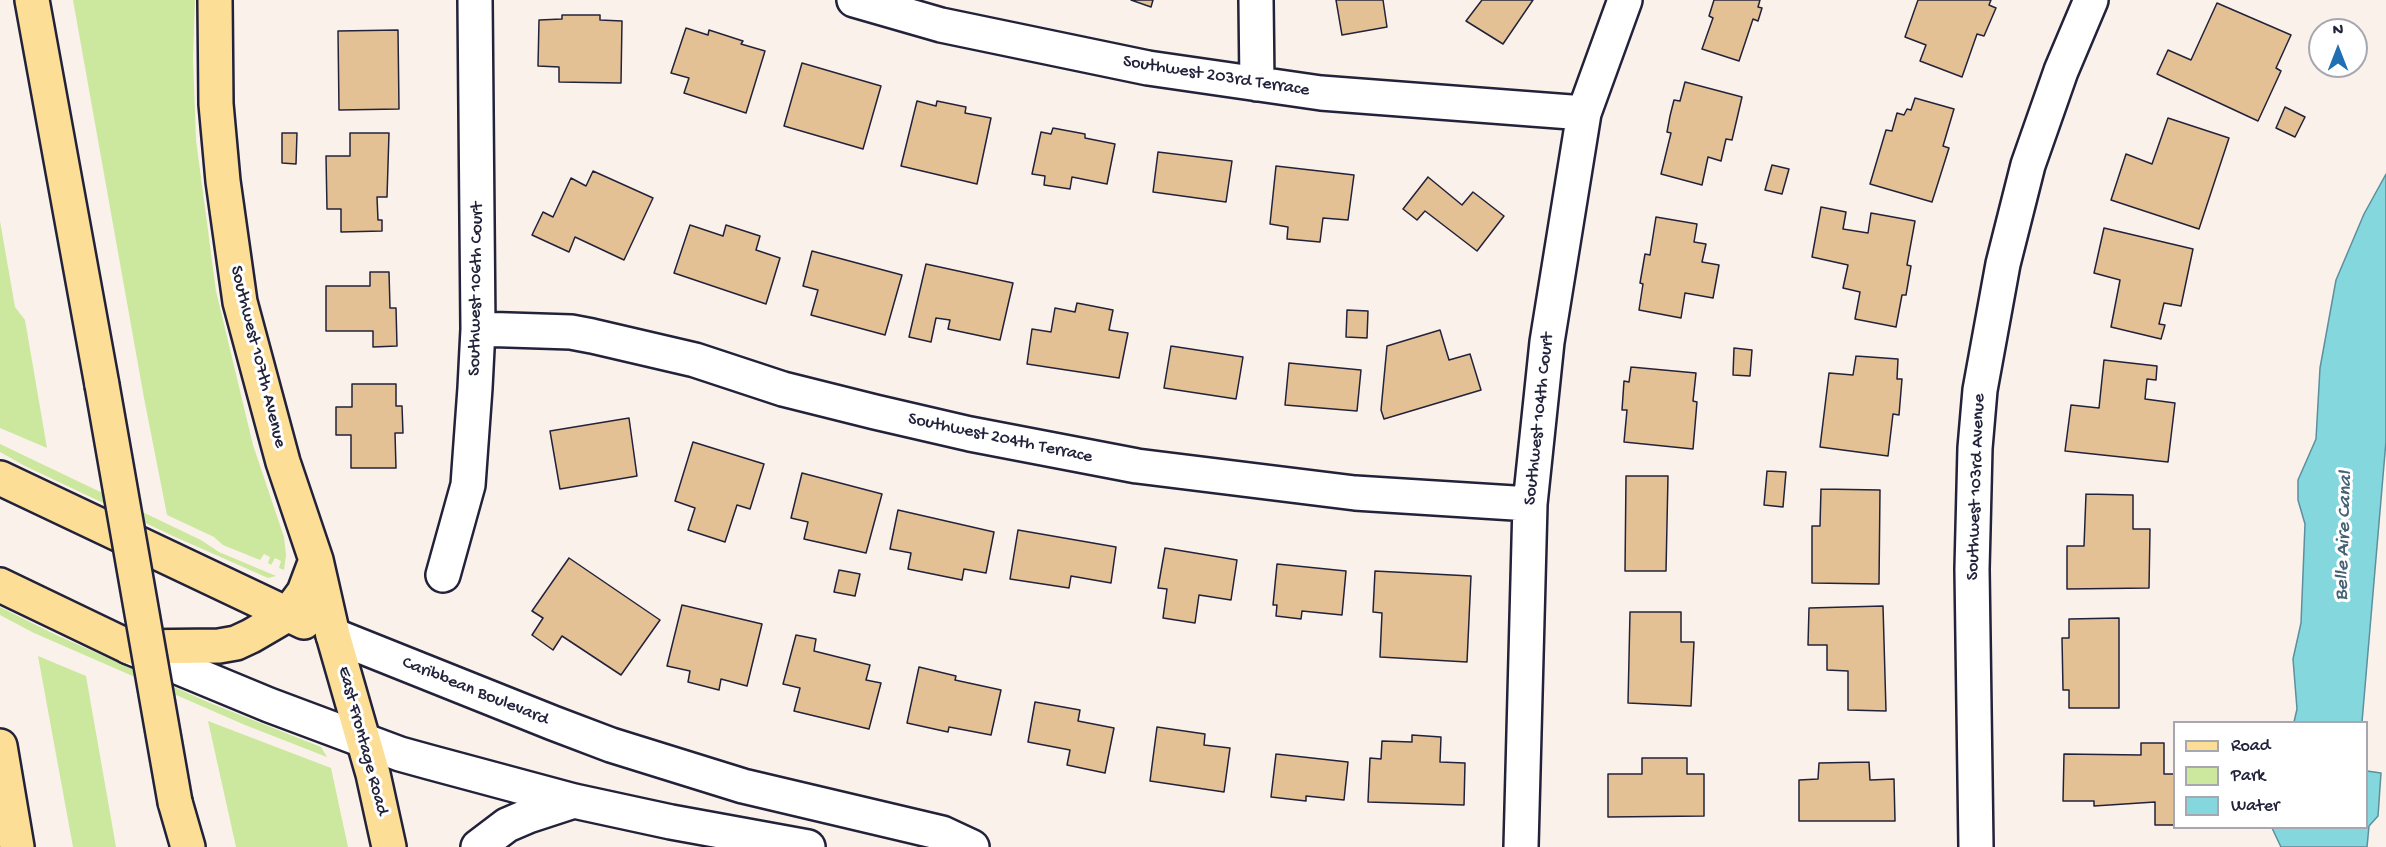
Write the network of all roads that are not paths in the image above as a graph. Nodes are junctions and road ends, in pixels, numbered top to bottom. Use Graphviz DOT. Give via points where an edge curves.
graph roads {
  1 [pos="32,0"];
  2 [pos="215,0"];
  3 [pos="476,0"];
  4 [pos="854,0"];
  5 [pos="1256,0"];
  6 [pos="1625,0"];
  7 [pos="2091,0"];
  8 [pos="1257,84"];
  9 [pos="1584,113"];
  10 [pos="478,329"];
  11 [pos="0,478"];
  12 [pos="1530,504"];
  13 [pos="316,560"];
  14 [pos="443,575"];
  15 [pos="0,585"];
  16 [pos="287,615"];
  17 [pos="333,635"];
  18 [pos="129,647"];
  19 [pos="364,740"];
  20 [pos="0,746"];
  21 [pos="574,801"];
  22 [pos="175,802"];
  23 [pos="17,847"];
  24 [pos="181,847"];
  25 [pos="188,847"];
  26 [pos="389,847"];
  27 [pos="478,847"];
  28 [pos="808,847"];
  29 [pos="972,847"];
  30 [pos="1521,847"];
  31 [pos="1977,847"];
  1 -- 22 [label="main road, bridge"];
  2 -- 13 [label="main road, Southwest 107th Avenue" via="216,104 240,302 283,462"];
  3 -- 10 [label="street, Southwest 106th Court"];
  4 -- 8 [label="street, Southwest 203rd Terrace" via="941,25 1043,47"];
  5 -- 8 [label="street"];
  6 -- 9 [label="street, Southwest 104th Court"];
  7 -- 31 [label="street, Southwest 103rd Avenue" via="2028,165 2002,264 1980,390 1972,569"];
  8 -- 9 [label="street, Southwest 203rd Terrace" via="1333,94"];
  9 -- 12 [label="street, Southwest 104th Court" via="1547,342"];
  10 -- 12 [label="street, Southwest 204th Terrace" via="592,336 695,360 875,412 1137,466 1355,493"];
  10 -- 14 [label="street, Southwest 106th Court" via="468,485"];
  11 -- 16 [label="main road, Caribbean Boulevard"];
  12 -- 30 [label="street, Southwest 104th Court"];
  13 -- 16 [label="main road" via="304,592"];
  13 -- 17 [label="main road, Southwest 107th Avenue"];
  15 -- 18 [label="main road"];
  16 -- 17 [label="main road, Caribbean Boulevard"];
  16 -- 18 [label="main road" via="236,643"];
  17 -- 19 [label="main road, East Frontage Road"];
  17 -- 29 [label="street, Caribbean Boulevard" via="611,745 743,786 942,833"];
  18 -- 19 [label="street"];
  19 -- 21 [label="street" via="400,754"];
  19 -- 26 [label="main road, East Frontage Road"];
  20 -- 23 [label="main road"];
  21 -- 27 [label="street" via="507,825"];
  21 -- 28 [label="street"];
  22 -- 24 [label="main road"];
  22 -- 25 [label="main road"];
}
